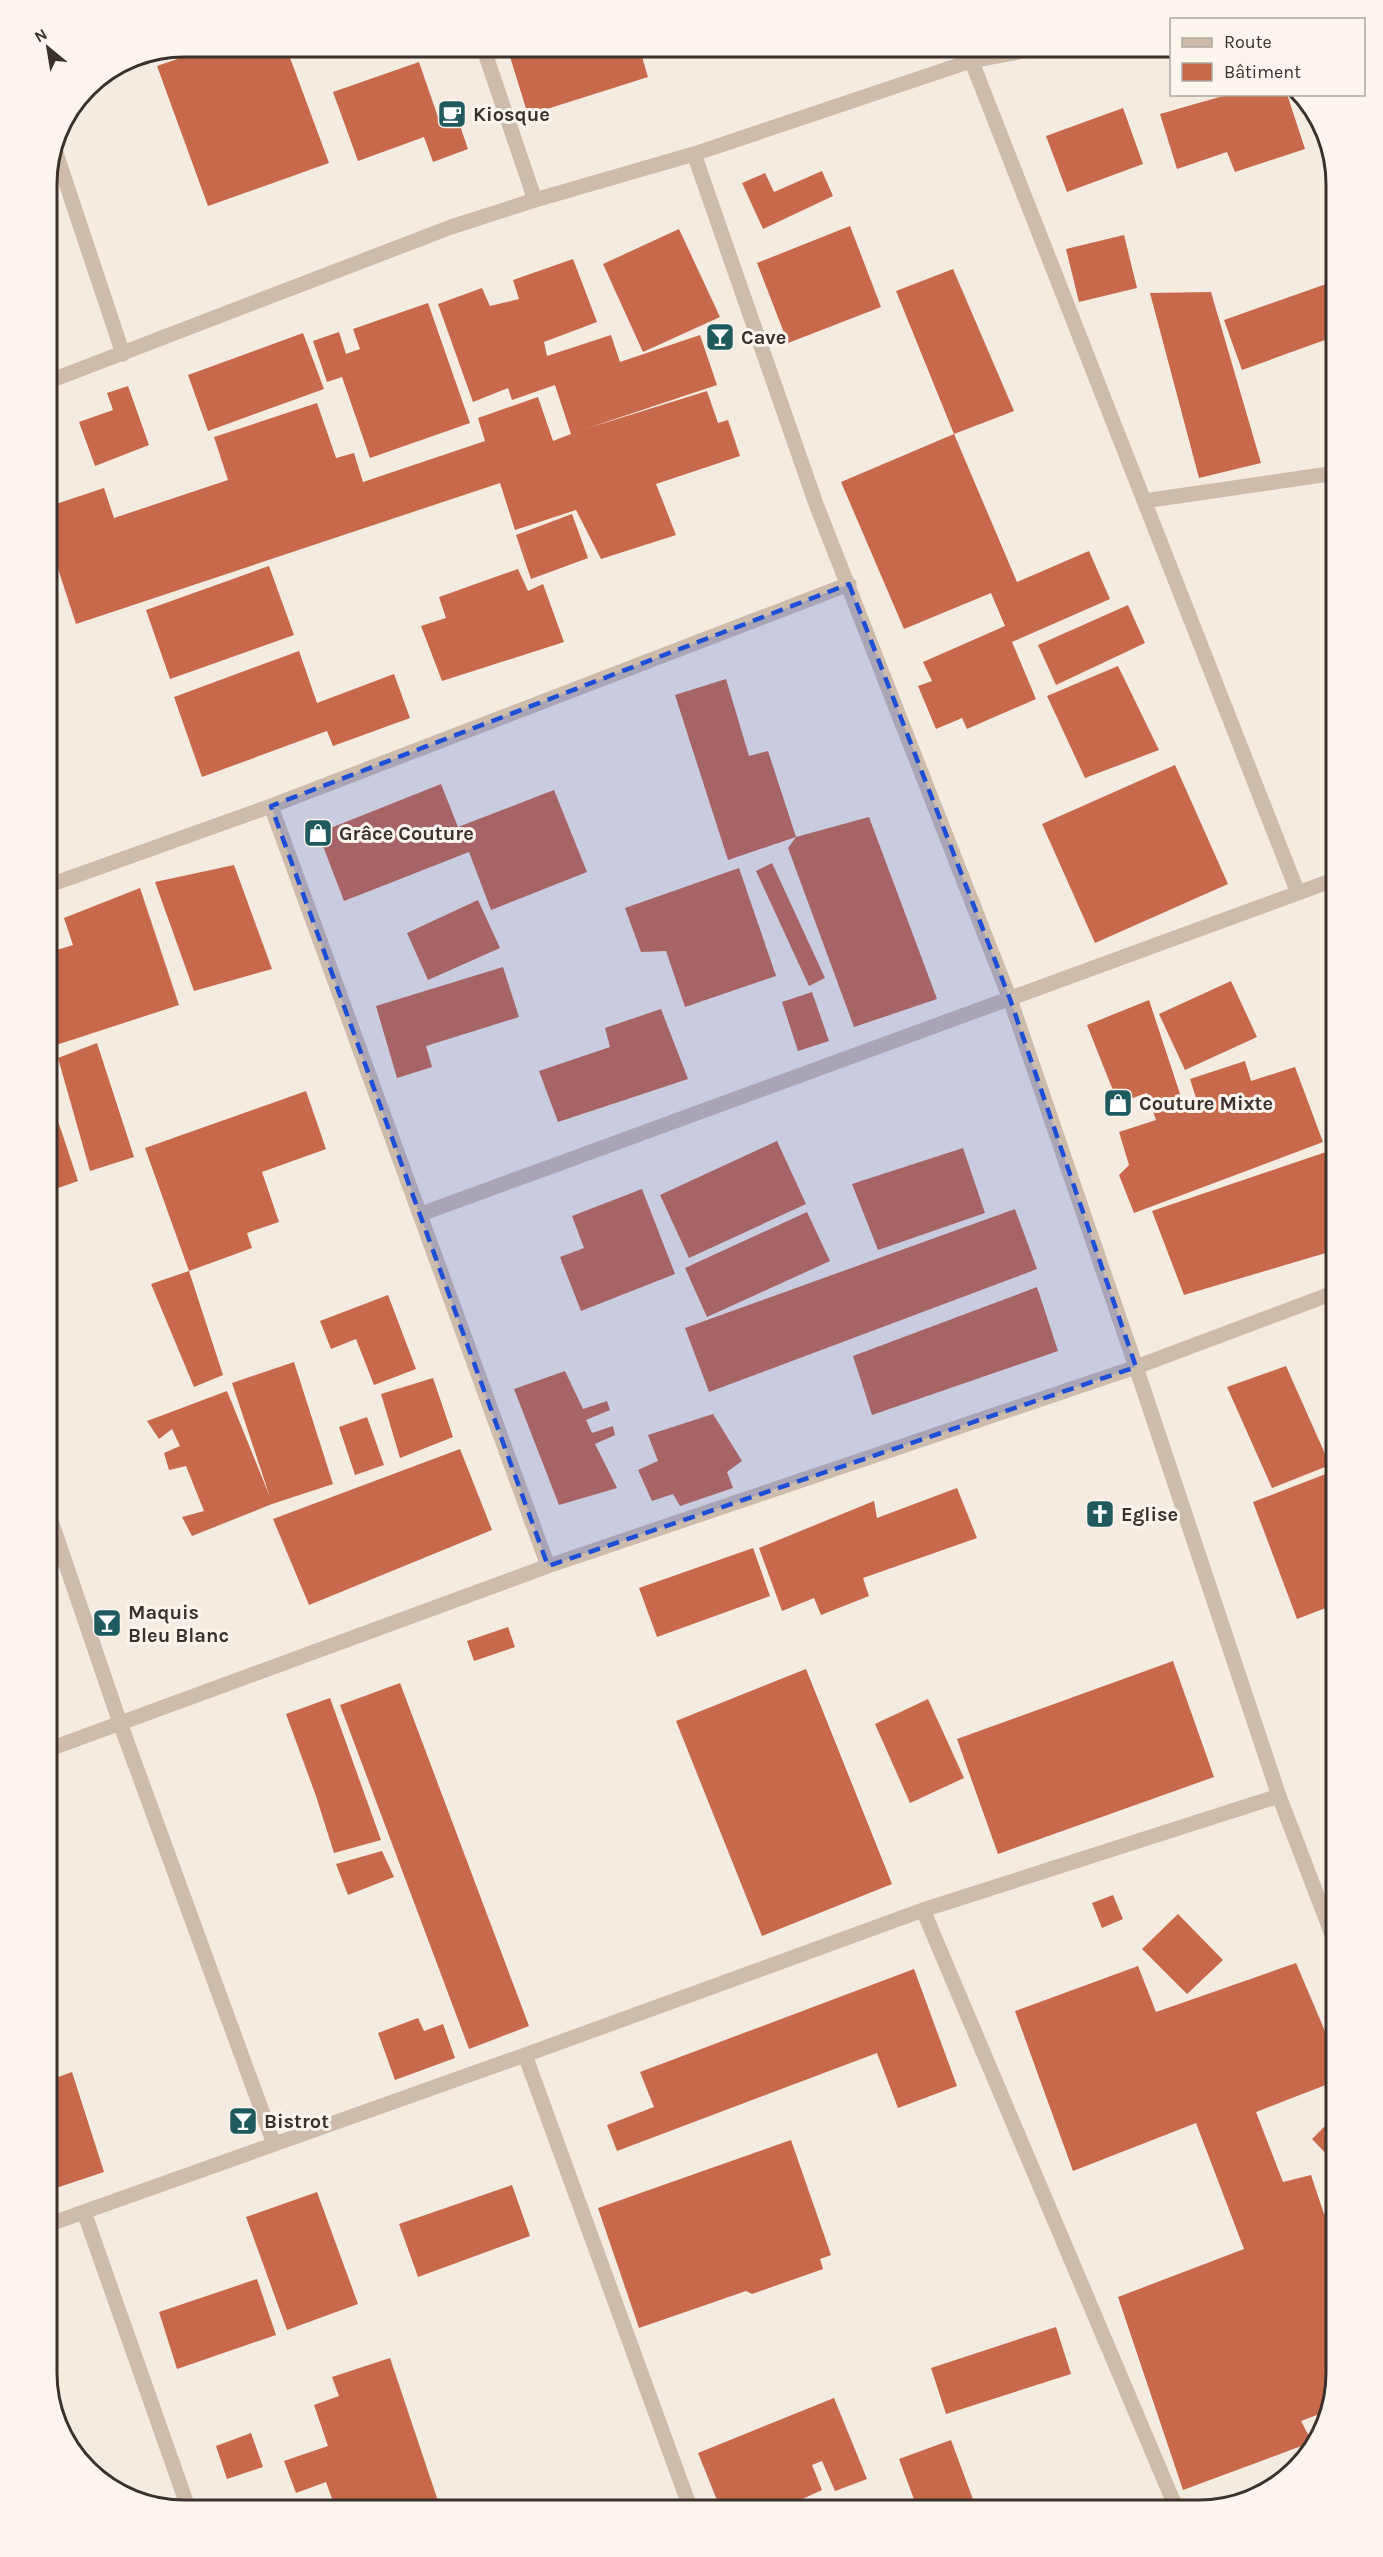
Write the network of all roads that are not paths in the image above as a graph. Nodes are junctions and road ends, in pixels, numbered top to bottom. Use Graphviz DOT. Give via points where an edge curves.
graph roads {
  1 [pos="486,57"];
  2 [pos="960,57"];
  3 [pos="969,57"];
  4 [pos="694,154"];
  5 [pos="59,162"];
  6 [pos="535,200"];
  7 [pos="123,354"];
  8 [pos="57,378"];
  9 [pos="1326,474"];
  10 [pos="1144,501"];
  11 [pos="849,584"];
  12 [pos="271,806"];
  13 [pos="57,882"];
  14 [pos="1326,883"];
  15 [pos="1298,893"];
  16 [pos="1010,999"];
  17 [pos="421,1214"];
  18 [pos="1326,1296"];
  19 [pos="1136,1367"];
  20 [pos="57,1538"];
  21 [pos="548,1566"];
  22 [pos="120,1723"];
  23 [pos="57,1746"];
  24 [pos="1279,1796"];
  25 [pos="923,1910"];
  26 [pos="1326,1919"];
  27 [pos="525,2055"];
  28 [pos="274,2144"];
  29 [pos="84,2211"];
  30 [pos="57,2221"];
  31 [pos="185,2500"];
  32 [pos="687,2500"];
  33 [pos="1172,2500"];
  1 -- 6 [label="street"];
  2 -- 4 [label="street"];
  3 -- 10 [label="street"];
  4 -- 6 [label="street"];
  4 -- 11 [label="street" via="795,448"];
  5 -- 7 [label="street"];
  6 -- 7 [label="street" via="451,227"];
  7 -- 8 [label="street"];
  9 -- 10 [label="street"];
  10 -- 15 [label="street"];
  11 -- 12 [label="street"];
  11 -- 16 [label="street"];
  12 -- 13 [label="street"];
  12 -- 17 [label="street"];
  14 -- 15 [label="street"];
  15 -- 16 [label="street"];
  16 -- 17 [label="street"];
  16 -- 19 [label="street"];
  17 -- 21 [label="street"];
  18 -- 19 [label="street"];
  19 -- 21 [label="street"];
  19 -- 24 [label="street"];
  20 -- 22 [label="street"];
  21 -- 22 [label="street"];
  22 -- 23 [label="street"];
  22 -- 28 [label="street"];
  24 -- 25 [label="street"];
  24 -- 26 [label="street"];
  25 -- 27 [label="street"];
  25 -- 33 [label="street"];
  27 -- 28 [label="street"];
  27 -- 32 [label="street"];
  28 -- 29 [label="street"];
  29 -- 30 [label="street"];
  29 -- 31 [label="street"];
}
